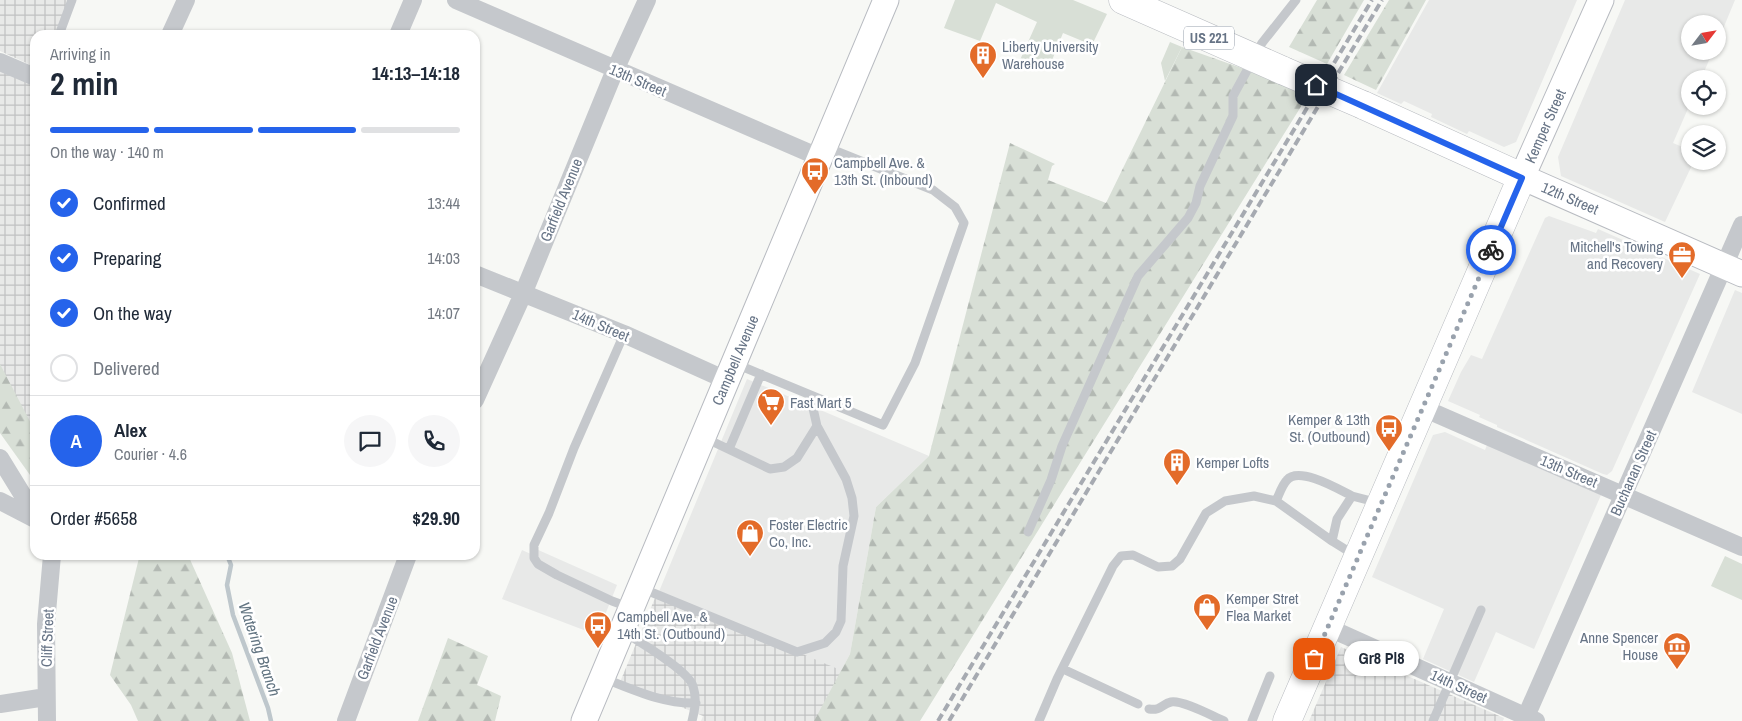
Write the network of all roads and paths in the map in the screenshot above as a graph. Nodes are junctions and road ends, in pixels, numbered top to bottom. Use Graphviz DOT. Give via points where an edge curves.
graph roads {
  1 [pos="72,0"];
  2 [pos="186,0"];
  3 [pos="413,0"];
  4 [pos="456,0"];
  5 [pos="647,0"];
  6 [pos="886,0"];
  7 [pos="1123,0"];
  8 [pos="1296,0"];
  9 [pos="1600,0"];
  10 [pos="61,30"];
  11 [pos="172,30"];
  12 [pos="400,30"];
  13 [pos="1254,58"];
  14 [pos="0,62"];
  15 [pos="615,70"];
  16 [pos="30,75"];
  17 [pos="823,152"];
  18 [pos="1522,178"];
  19 [pos="1742,225"];
  20 [pos="1732,270"];
  21 [pos="480,276"];
  22 [pos="523,294"];
  23 [pos="624,334"];
  24 [pos="730,371"];
  25 [pos="761,374"];
  26 [pos="480,389"];
  27 [pos="810,395"];
  28 [pos="1423,408"];
  29 [pos="817,426"];
  30 [pos="702,437"];
  31 [pos="729,449"];
  32 [pos="0,458"];
  33 [pos="1623,494"];
  34 [pos="1352,496"];
  35 [pos="0,501"];
  36 [pos="1276,501"];
  37 [pos="1381,504"];
  38 [pos="30,507"];
  39 [pos="30,517"];
  40 [pos="1028,532"];
  41 [pos="1332,541"];
  42 [pos="1742,547"];
  43 [pos="1358,557"];
  44 [pos="52,560"];
  45 [pos="406,560"];
  46 [pos="636,598"];
  47 [pos="1482,610"];
  48 [pos="1327,628"];
  49 [pos="622,631"];
  50 [pos="1063,669"];
  51 [pos="1270,676"];
  52 [pos="602,678"];
  53 [pos="1449,682"];
  54 [pos="46,697"];
  55 [pos="696,702"];
  56 [pos="0,704"];
  57 [pos="1138,704"];
  58 [pos="1149,709"];
  59 [pos="1529,719"];
  60 [pos="47,721"];
  61 [pos="346,721"];
  62 [pos="584,721"];
  63 [pos="692,721"];
  64 [pos="1039,721"];
  65 [pos="1224,721"];
  66 [pos="1252,721"];
  67 [pos="1287,721"];
  68 [pos="1433,721"];
  1 -- 10 [label="lane"];
  2 -- 11 [label="street"];
  3 -- 12 [label="street"];
  4 -- 15 [label="street, 13th Street"];
  5 -- 15 [label="street, Garfield Avenue"];
  6 -- 17 [label="main road, Campbell Avenue"];
  7 -- 13 [label="main road, 12th Street / US 221"];
  8 -- 13 [label="lane"];
  9 -- 18 [label="main road, Kemper Street"];
  13 -- 18 [label="main road, 12th Street / US 221, bridge"];
  13 -- 40 [label="lane" via="1233,96 1233,116 1200,186 1196,203 1188,218 1138,276 1128,296"];
  14 -- 16 [label="street"];
  15 -- 17 [label="street, 13th Street"];
  15 -- 22 [label="street, Garfield Avenue"];
  17 -- 24 [label="main road, Campbell Avenue"];
  17 -- 27 [label="lane" via="933,190 955,207 964,223 915,364 883,425"];
  18 -- 20 [label="main road, 12th Street"];
  18 -- 28 [label="main road, Kemper Street"];
  19 -- 20 [label="street, Buchanan Street"];
  20 -- 33 [label="street, Buchanan Street"];
  21 -- 22 [label="street, 14th Street"];
  22 -- 23 [label="street, 14th Street"];
  22 -- 26 [label="street, Garfield Avenue"];
  23 -- 24 [label="street, 14th Street"];
  23 -- 46 [label="lane" via="534,545 534,558 557,575 612,601"];
  24 -- 25 [label="lane"];
  24 -- 30 [label="main road, Campbell Avenue"];
  25 -- 27 [label="lane"];
  25 -- 31 [label="lane"];
  27 -- 29 [label="lane"];
  28 -- 33 [label="street, 13th Street"];
  28 -- 37 [label="main road, Kemper Street"];
  29 -- 31 [label="lane" via="797,458 784,468 770,469"];
  29 -- 46 [label="lane" via="846,479 854,516 843,566 841,621 825,643 797,652"];
  30 -- 31 [label="lane"];
  30 -- 46 [label="main road, Campbell Avenue"];
  32 -- 38 [label="street"];
  33 -- 42 [label="street, 13th Street"];
  33 -- 59 [label="street, Buchanan Street"];
  34 -- 36 [label="lane" via="1304,475 1295,475 1287,479"];
  34 -- 37 [label="lane"];
  34 -- 41 [label="lane" via="1337,519"];
  35 -- 39 [label="street"];
  36 -- 41 [label="lane"];
  36 -- 50 [label="lane" via="1254,496 1225,500 1206,513 1172,566 1158,567 1133,555 1121,556 1113,566"];
  37 -- 43 [label="main road, Kemper Street"];
  41 -- 43 [label="lane"];
  43 -- 48 [label="main road, Kemper Street"];
  44 -- 54 [label="street, Cliff Street" via="46,624"];
  45 -- 61 [label="street, Garfield Avenue"];
  46 -- 49 [label="main road, Campbell Avenue"];
  47 -- 53 [label="lane"];
  48 -- 53 [label="street, 14th Street"];
  48 -- 67 [label="main road, Kemper Street"];
  49 -- 52 [label="main road, Campbell Avenue"];
  49 -- 55 [label="lane" via="671,662 692,684"];
  50 -- 57 [label="lane"];
  50 -- 64 [label="lane"];
  51 -- 66 [label="lane"];
  52 -- 55 [label="lane" via="654,698 678,703"];
  52 -- 62 [label="main road, Campbell Avenue"];
  53 -- 59 [label="street, 14th Street"];
  53 -- 68 [label="lane"];
  54 -- 56 [label="street"];
  54 -- 60 [label="street, Cliff Street"];
  55 -- 63 [label="lane"];
  58 -- 65 [label="lane" via="1160,709 1171,702 1182,703"];
}
